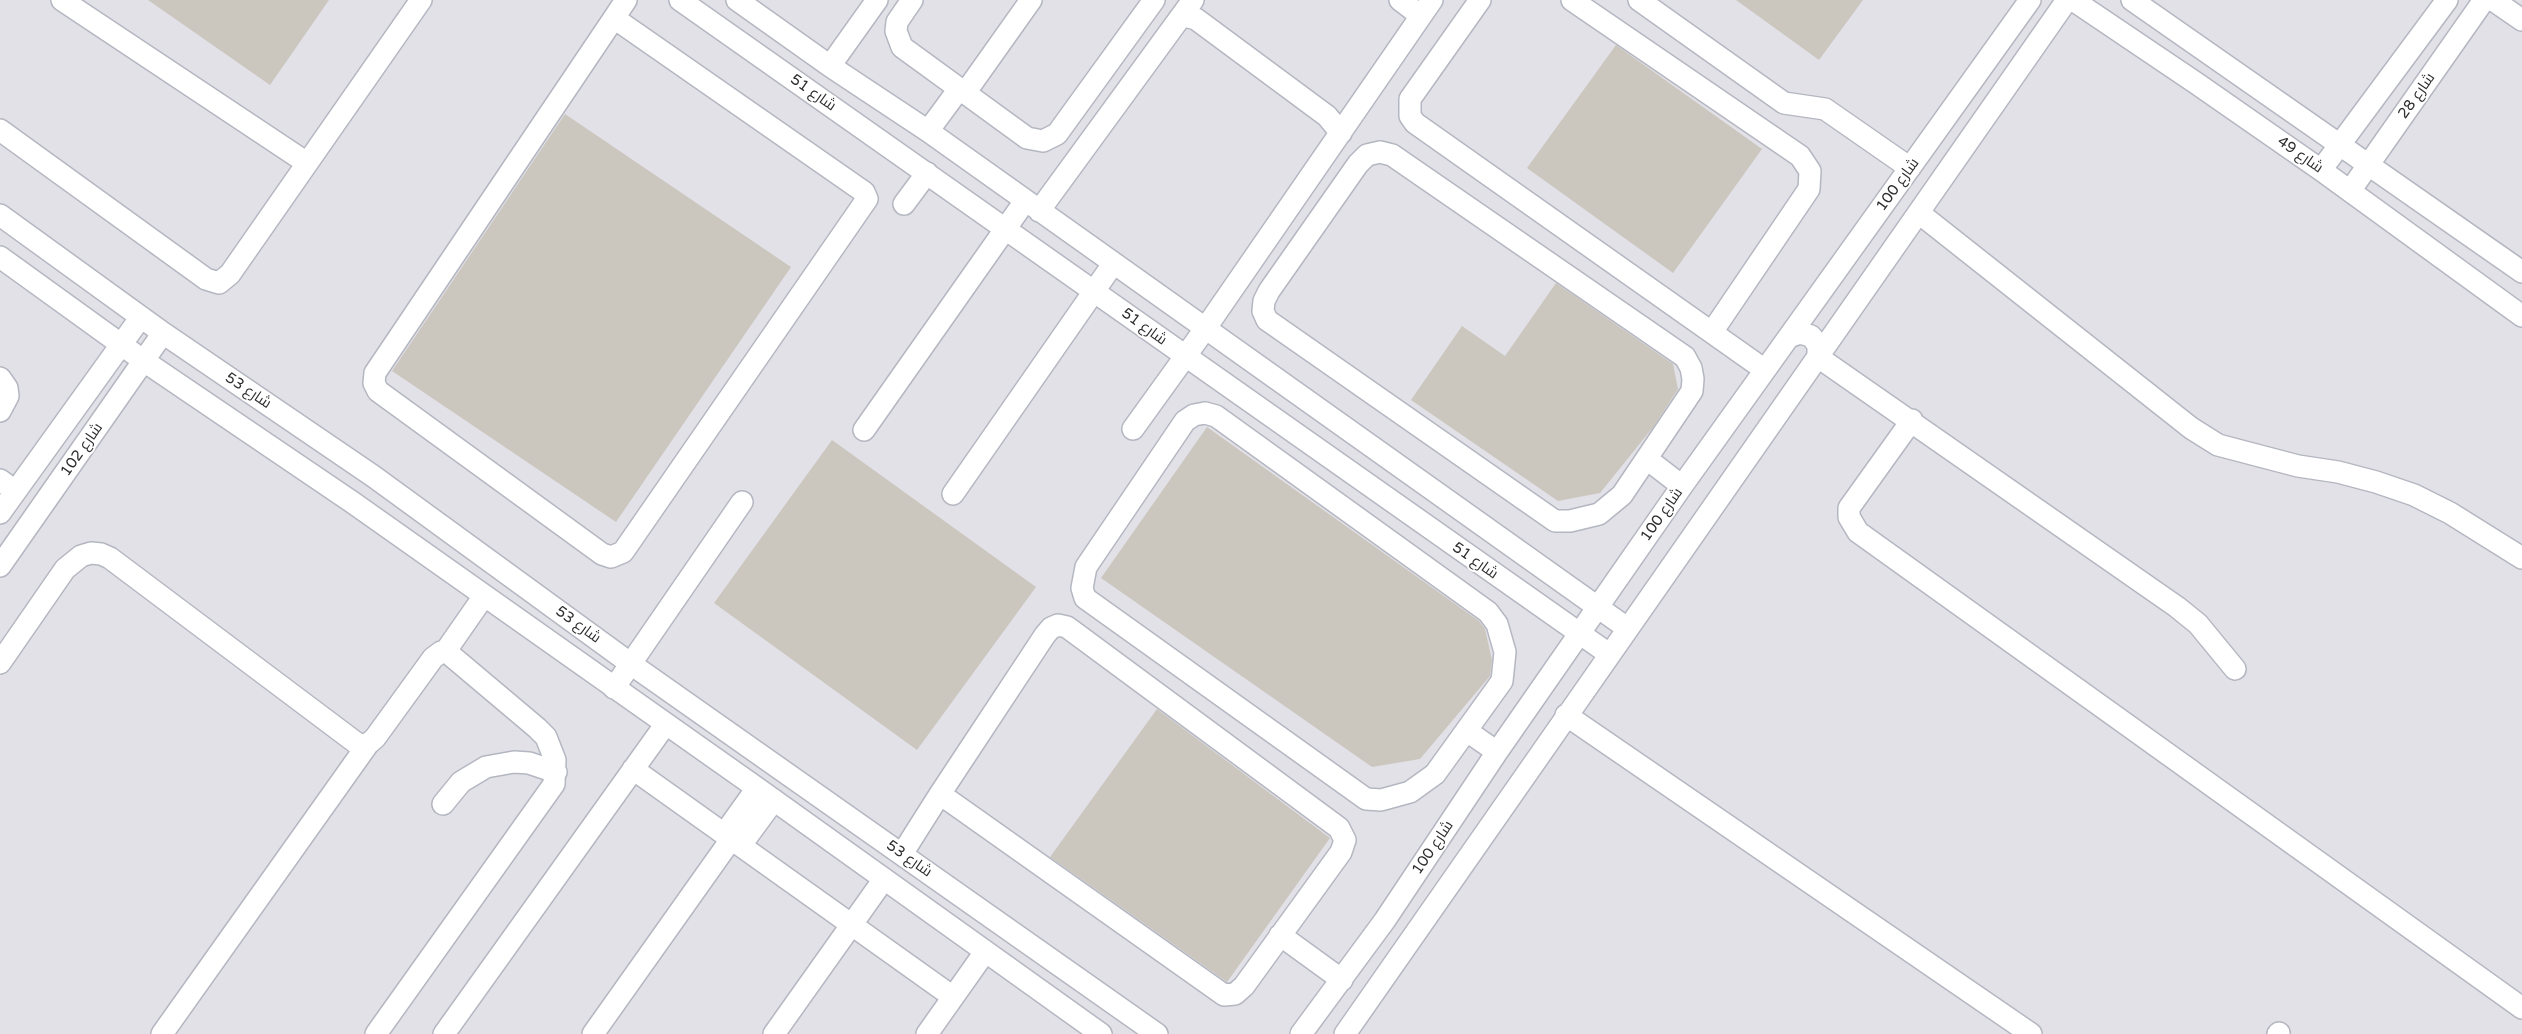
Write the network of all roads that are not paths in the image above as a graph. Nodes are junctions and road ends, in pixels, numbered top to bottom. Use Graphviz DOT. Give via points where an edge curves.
graph roads {
  1 [pos="62,0"];
  2 [pos="421,0"];
  3 [pos="626,0"];
  4 [pos="680,0"];
  5 [pos="877,0"];
  6 [pos="912,0"];
  7 [pos="1031,0"];
  8 [pos="1154,0"];
  9 [pos="1193,0"];
  10 [pos="1400,0"];
  11 [pos="1480,0"];
  12 [pos="1572,0"];
  13 [pos="1640,0"];
  14 [pos="2030,0"];
  15 [pos="2067,0"];
  16 [pos="2073,0"];
  17 [pos="2132,0"];
  18 [pos="2447,0"];
  19 [pos="2484,0"];
  20 [pos="2493,0"];
  21 [pos="747,3"];
  22 [pos="1427,8"];
  23 [pos="614,18"];
  24 [pos="1180,19"];
  25 [pos="2522,20"];
  26 [pos="830,66"];
  27 [pos="962,91"];
  28 [pos="0,130"];
  29 [pos="928,131"];
  30 [pos="1341,133"];
  31 [pos="2340,144"];
  32 [pos="307,162"];
  33 [pos="2370,164"];
  34 [pos="1910,168"];
  35 [pos="2321,170"];
  36 [pos="927,173"];
  37 [pos="2350,191"];
  38 [pos="904,204"];
  39 [pos="1032,206"];
  40 [pos="1919,213"];
  41 [pos="0,215"];
  42 [pos="1006,228"];
  43 [pos="0,257"];
  44 [pos="1113,264"];
  45 [pos="2522,272"];
  46 [pos="1832,277"];
  47 [pos="1095,291"];
  48 [pos="1860,298"];
  49 [pos="2522,316"];
  50 [pos="141,317"];
  51 [pos="1205,329"];
  52 [pos="1712,332"];
  53 [pos="163,334"];
  54 [pos="1789,337"];
  55 [pos="121,344"];
  56 [pos="1186,356"];
  57 [pos="1818,357"];
  58 [pos="144,361"];
  59 [pos="1765,370"];
  60 [pos="0,378"];
  61 [pos="0,411"];
  62 [pos="1912,420"];
  63 [pos="1133,428"];
  64 [pos="864,430"];
  65 [pos="1647,459"];
  66 [pos="8,486"];
  67 [pos="1682,486"];
  68 [pos="953,494"];
  69 [pos="742,502"];
  70 [pos="0,513"];
  71 [pos="2522,558"];
  72 [pos="0,566"];
  73 [pos="484,596"];
  74 [pos="1597,609"];
  75 [pos="1626,628"];
  76 [pos="1579,634"];
  77 [pos="445,652"];
  78 [pos="1609,654"];
  79 [pos="0,663"];
  80 [pos="631,664"];
  81 [pos="2235,669"];
  82 [pos="614,688"];
  83 [pos="1566,715"];
  84 [pos="665,725"];
  85 [pos="1466,730"];
  86 [pos="368,744"];
  87 [pos="1497,752"];
  88 [pos="634,769"];
  89 [pos="556,772"];
  90 [pos="766,794"];
  91 [pos="940,794"];
  92 [pos="443,804"];
  93 [pos="732,839"];
  94 [pos="902,854"];
  95 [pos="884,879"];
  96 [pos="851,924"];
  97 [pos="1280,935"];
  98 [pos="985,952"];
  99 [pos="1342,980"];
  100 [pos="953,998"];
  101 [pos="2522,1008"];
  102 [pos="450,1032"];
  103 [pos="162,1034"];
  104 [pos="376,1034"];
  105 [pos="593,1034"];
  106 [pos="774,1034"];
  107 [pos="927,1034"];
  108 [pos="1101,1034"];
  109 [pos="1157,1034"];
  110 [pos="1301,1034"];
  111 [pos="1345,1034"];
  112 [pos="2031,1034"];
  1 -- 32 [label="lane"];
  2 -- 32 [label="lane"];
  3 -- 23 [label="lane"];
  4 -- 36 [label="lane, شارع 51"];
  5 -- 26 [label="lane"];
  6 -- 27 [label="lane" via="897,22 897,40 909,53"];
  7 -- 27 [label="lane"];
  8 -- 27 [label="lane" via="1050,138 1043,141 1027,138"];
  9 -- 24 [label="lane"];
  10 -- 22 [label="lane"];
  11 -- 52 [label="lane" via="1410,99 1410,116 1422,128"];
  12 -- 52 [label="lane" via="1800,156 1810,171 1809,189"];
  13 -- 34 [label="lane" via="1784,102 1825,109"];
  14 -- 34 [label="lane, شارع 100"];
  15 -- 40 [label="lane"];
  16 -- 35 [label="lane, شارع 49"];
  17 -- 31 [label="lane, شارع 49"];
  18 -- 31 [label="lane"];
  19 -- 33 [label="lane, شارع 28"];
  20 -- 25 [label="lane"];
  21 -- 26 [label="lane"];
  22 -- 30 [label="lane"];
  23 -- 23 [label="lane" via="375,373 374,382 378,391 602,554 611,557 623,552 867,199 864,192"];
  24 -- 30 [label="lane" via="1185,16 1196,19 1327,116"];
  24 -- 39 [label="lane"];
  26 -- 29 [label="lane"];
  27 -- 29 [label="lane"];
  28 -- 32 [label="lane" via="215,283 227,278"];
  29 -- 39 [label="lane"];
  30 -- 51 [label="lane"];
  31 -- 33 [label="lane, شارع 49"];
  31 -- 35 [label="lane"];
  33 -- 37 [label="lane, شارع 28"];
  33 -- 45 [label="lane, شارع 49"];
  34 -- 46 [label="lane, شارع 100"];
  35 -- 37 [label="lane, شارع 49"];
  36 -- 38 [label="lane"];
  36 -- 42 [label="lane, شارع 51"];
  37 -- 49 [label="lane, شارع 49"];
  39 -- 42 [label="lane"];
  39 -- 44 [label="lane"];
  40 -- 48 [label="lane"];
  40 -- 71 [label="lane" via="2191,428 2218,445 2386,485 2450,513"];
  41 -- 50 [label="lane, شارع 53"];
  42 -- 47 [label="lane, شارع 51"];
  42 -- 64 [label="lane"];
  43 -- 55 [label="lane, شارع 53"];
  44 -- 47 [label="lane"];
  44 -- 51 [label="lane"];
  46 -- 48 [label="lane" via="1836,290 1841,294"];
  46 -- 54 [label="lane, شارع 100"];
  47 -- 56 [label="lane, شارع 51"];
  47 -- 68 [label="lane"];
  48 -- 57 [label="lane"];
  50 -- 53 [label="lane, شارع 53"];
  50 -- 55 [label="lane, شارع 102"];
  51 -- 56 [label="lane"];
  51 -- 74 [label="lane"];
  52 -- 59 [label="lane"];
  53 -- 58 [label="lane, شارع 102"];
  53 -- 80 [label="lane, شارع 53" via="373,476"];
  54 -- 57 [label="lane" via="1800,333 1811,336 1818,345"];
  54 -- 59 [label="lane, شارع 100"];
  55 -- 58 [label="lane, شارع 53"];
  55 -- 66 [label="lane, شارع 102"];
  56 -- 63 [label="lane"];
  56 -- 76 [label="lane, شارع 51"];
  57 -- 62 [label="lane"];
  57 -- 75 [label="lane"];
  58 -- 72 [label="lane, شارع 102"];
  58 -- 73 [label="lane, شارع 53"];
  59 -- 67 [label="lane, شارع 100"];
  60 -- 61 [label="lane" via="8,396"];
  62 -- 81 [label="lane" via="2177,607 2198,624"];
  62 -- 101 [label="lane" via="1849,508 1849,517 1858,532"];
  65 -- 65 [label="lane" via="1612,506 1585,519 1555,521 1267,320 1263,311 1264,300 1358,164 1374,153 1392,155 1685,357 1691,368 1692,391"];
  65 -- 67 [label="lane"];
  66 -- 70 [label="lane, شارع 102"];
  67 -- 74 [label="lane, شارع 100"];
  69 -- 80 [label="lane"];
  73 -- 77 [label="lane"];
  73 -- 82 [label="lane, شارع 53"];
  74 -- 75 [label="lane"];
  74 -- 76 [label="lane, شارع 100"];
  75 -- 78 [label="lane"];
  76 -- 78 [label="lane, شارع 51"];
  76 -- 87 [label="lane, شارع 100"];
  77 -- 86 [label="lane" via="433,658"];
  77 -- 89 [label="lane" via="546,737 552,747"];
  78 -- 83 [label="lane"];
  79 -- 86 [label="lane" via="65,569 82,556 101,554 350,740 359,745"];
  80 -- 82 [label="lane"];
  80 -- 94 [label="lane, شارع 53"];
  82 -- 84 [label="lane, شارع 53"];
  83 -- 111 [label="lane"];
  83 -- 112 [label="lane"];
  84 -- 88 [label="lane"];
  84 -- 90 [label="lane, شارع 53"];
  85 -- 85 [label="lane" via="1435,774 1424,784 1396,797 1366,799 1085,598 1082,588 1086,567 1185,421 1200,414 1216,416 1488,612 1502,638 1505,666 1502,681"];
  85 -- 87 [label="lane"];
  86 -- 103 [label="lane"];
  87 -- 99 [label="lane, شارع 100"];
  88 -- 93 [label="lane"];
  88 -- 102 [label="lane"];
  89 -- 92 [label="lane" via="529,762 493,765 461,782"];
  89 -- 104 [label="lane" via="554,784"];
  90 -- 93 [label="lane"];
  90 -- 95 [label="lane, شارع 53"];
  91 -- 94 [label="lane"];
  91 -- 97 [label="lane" via="1224,995 1240,991"];
  91 -- 97 [label="lane" via="1045,635 1054,626 1063,626 1342,832 1346,840 1343,848"];
  93 -- 96 [label="lane"];
  93 -- 105 [label="lane"];
  94 -- 109 [label="lane, شارع 53"];
  95 -- 96 [label="lane"];
  95 -- 98 [label="lane, شارع 53"];
  96 -- 100 [label="lane"];
  96 -- 106 [label="lane"];
  97 -- 99 [label="lane"];
  98 -- 100 [label="lane"];
  98 -- 108 [label="lane, شارع 53"];
  99 -- 110 [label="lane, شارع 100"];
  100 -- 107 [label="lane"];
}
